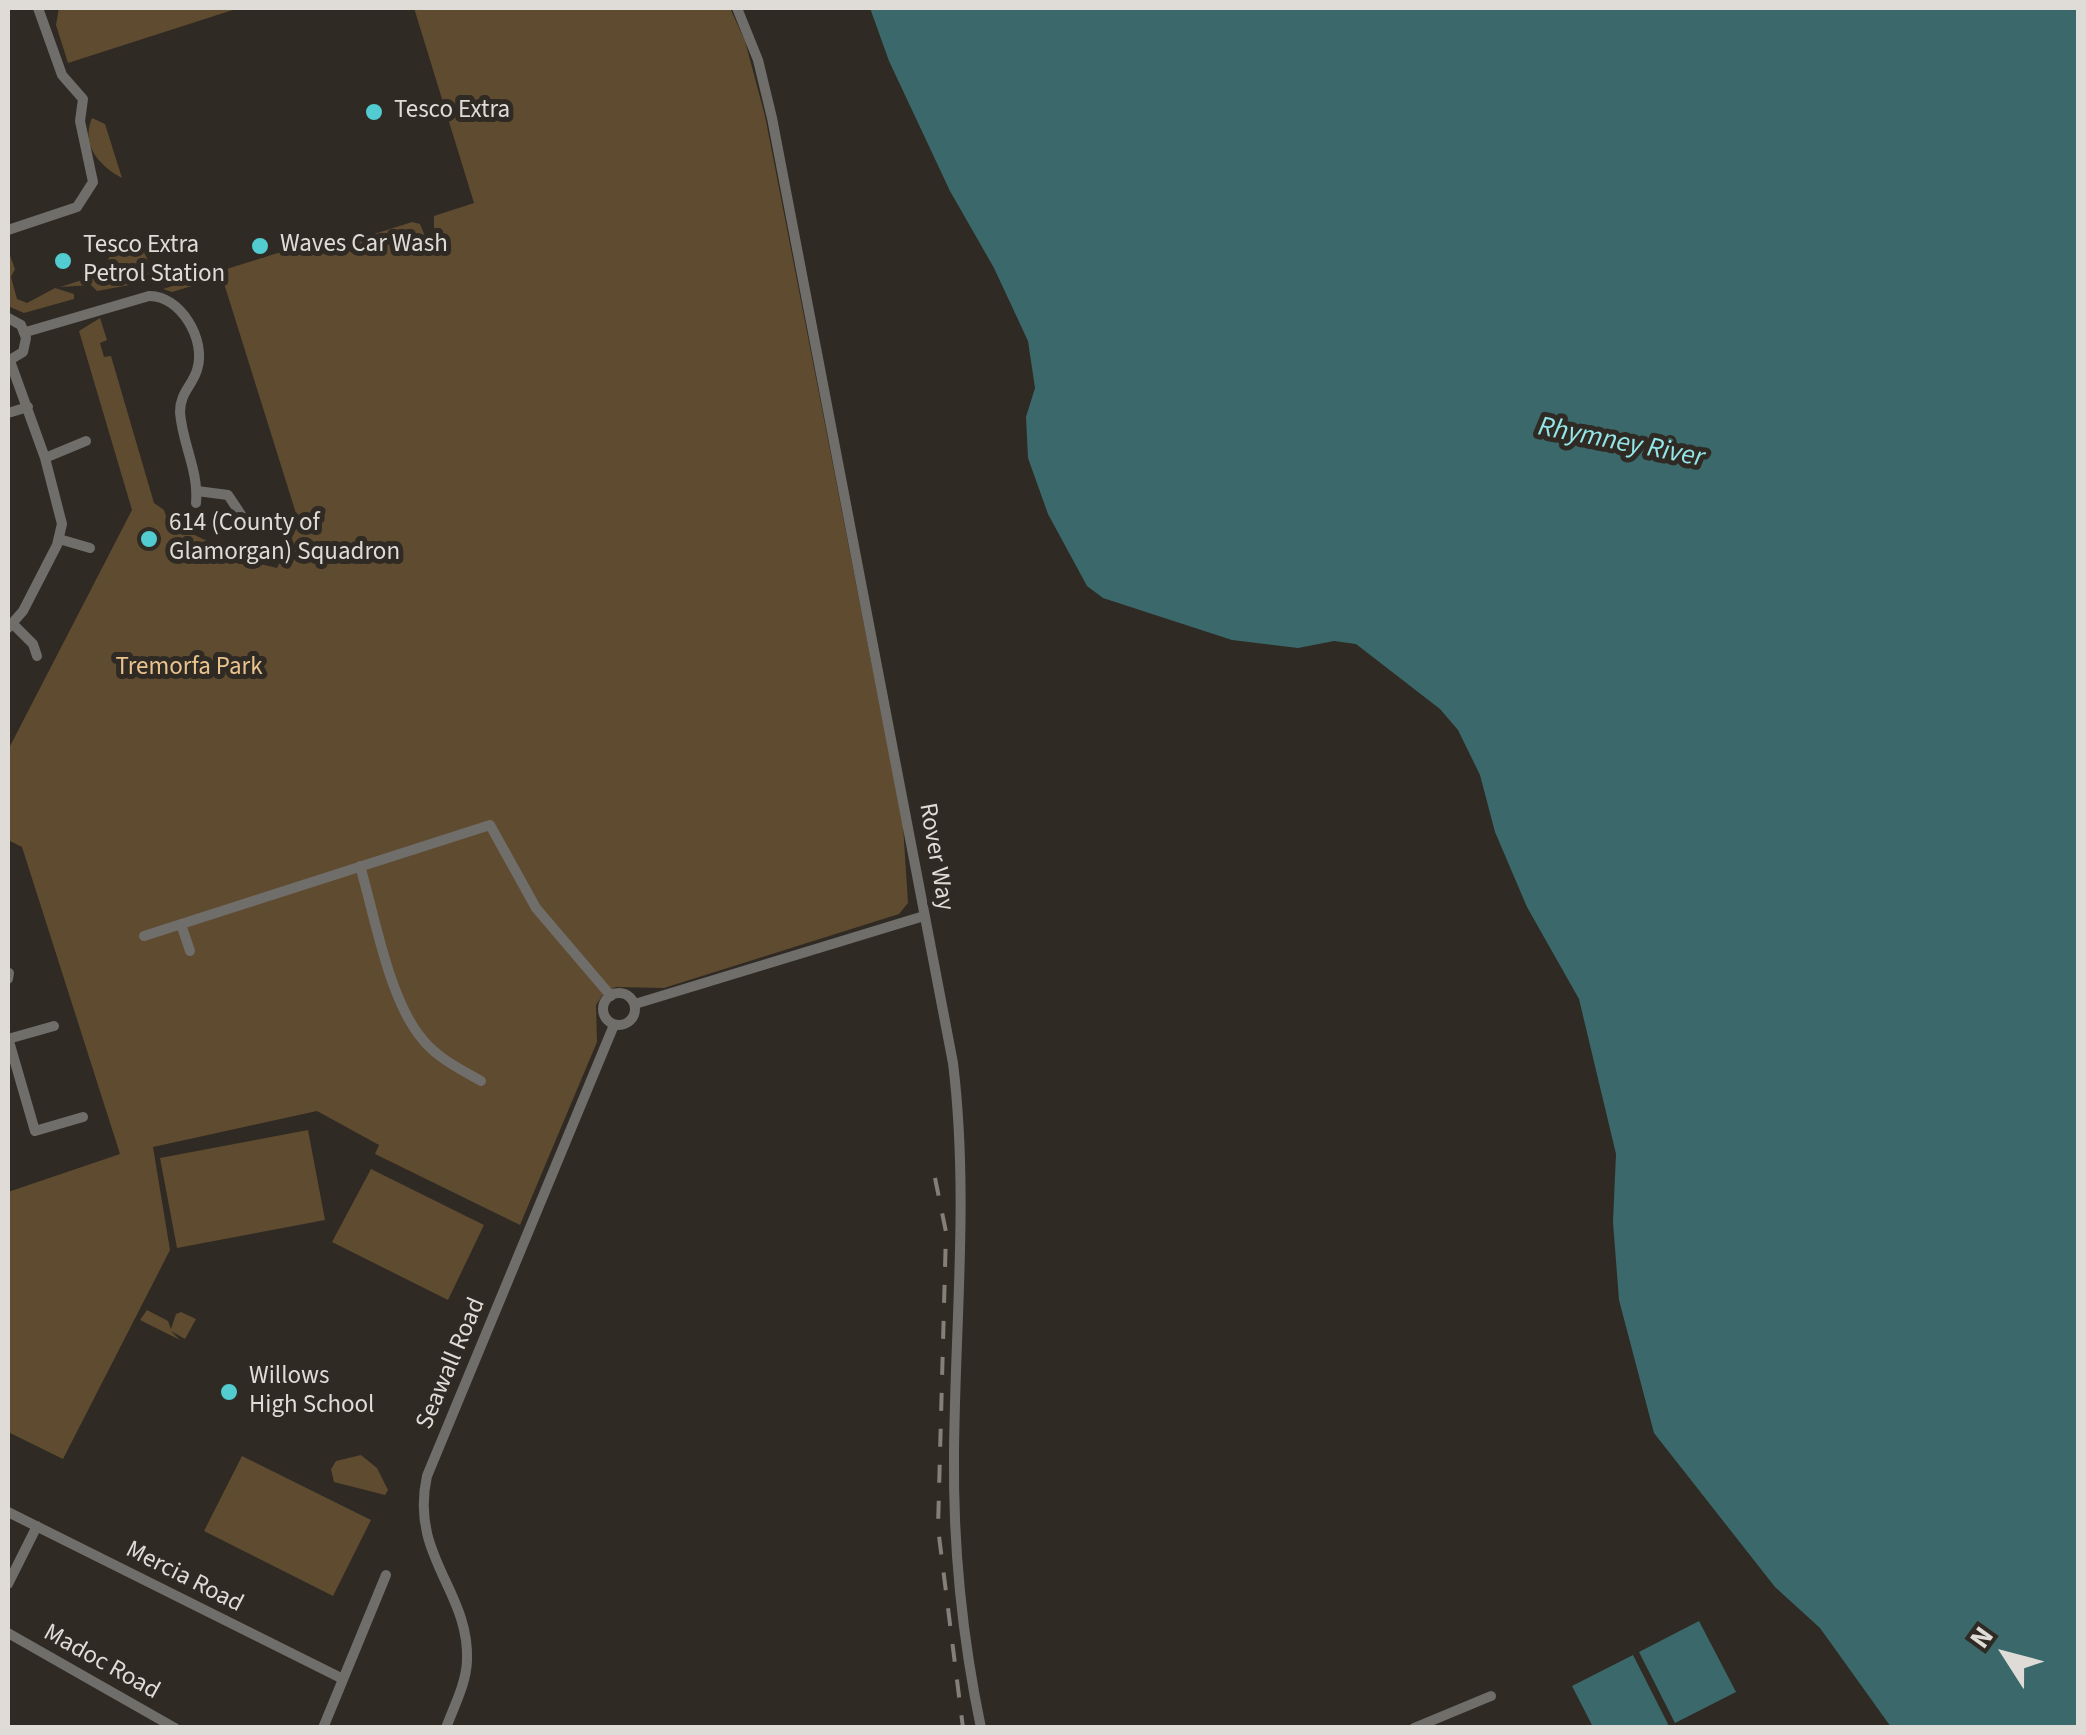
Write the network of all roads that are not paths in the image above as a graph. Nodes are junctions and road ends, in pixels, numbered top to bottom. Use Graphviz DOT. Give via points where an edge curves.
graph roads {
  1 [pos="38,8"];
  2 [pos="737,8"];
  3 [pos="8,230"];
  4 [pos="8,318"];
  5 [pos="26,332"];
  6 [pos="9,361"];
  7 [pos="28,406"];
  8 [pos="8,413"];
  9 [pos="86,441"];
  10 [pos="45,458"];
  11 [pos="244,519"];
  12 [pos="59,539"];
  13 [pos="90,548"];
  14 [pos="10,626"];
  15 [pos="36,656"];
  16 [pos="360,866"];
  17 [pos="924,916"];
  18 [pos="180,924"];
  19 [pos="144,936"];
  20 [pos="190,951"];
  21 [pos="611,996"];
  22 [pos="634,1004"];
  23 [pos="614,1024"];
  24 [pos="54,1026"];
  25 [pos="8,1038"];
  26 [pos="481,1081"];
  27 [pos="21,1082"];
  28 [pos="8,1086"];
  29 [pos="83,1116"];
  30 [pos="8,1512"];
  31 [pos="37,1526"];
  32 [pos="386,1575"];
  33 [pos="8,1584"];
  34 [pos="8,1633"];
  35 [pos="343,1679"];
  36 [pos="1490,1696"];
  37 [pos="175,1728"];
  38 [pos="323,1728"];
  39 [pos="446,1728"];
  40 [pos="981,1728"];
  41 [pos="1414,1728"];
  1 -- 3 [label="street" via="62,75 83,100 82,134 94,177 77,208"];
  2 -- 17 [label="street, Rover Way" via="772,118"];
  4 -- 5 [label="street"];
  5 -- 6 [label="street" via="23,352"];
  5 -- 11 [label="street" via="148,296 175,302 198,353 180,406 196,497 228,495"];
  6 -- 7 [label="street"];
  7 -- 8 [label="street"];
  7 -- 10 [label="street"];
  9 -- 10 [label="street"];
  10 -- 12 [label="street" via="61,510"];
  12 -- 13 [label="street"];
  12 -- 14 [label="street"];
  14 -- 15 [label="street" via="33,644"];
  16 -- 18 [label="street"];
  16 -- 21 [label="street" via="490,824 536,908"];
  16 -- 26 [label="street" via="400,998 418,1034 444,1061"];
  17 -- 22 [label="street"];
  17 -- 40 [label="street, Rover Way" via="959,1115 954,1504 963,1627"];
  18 -- 19 [label="street"];
  18 -- 20 [label="street"];
  21 -- 22 [label="street" via="626,994"];
  21 -- 23 [label="street" via="603,1010"];
  22 -- 23 [label="street" via="632,1020"];
  23 -- 39 [label="street, Seawall Road" via="426,1476 427,1544 466,1644 465,1676"];
  24 -- 25 [label="street"];
  25 -- 27 [label="street"];
  27 -- 28 [label="street"];
  27 -- 29 [label="street" via="36,1131"];
  30 -- 31 [label="street, Mercia Road"];
  31 -- 33 [label="street"];
  31 -- 35 [label="street, Mercia Road"];
  32 -- 35 [label="street"];
  34 -- 37 [label="street, Madoc Road"];
  35 -- 38 [label="street"];
  36 -- 41 [label="street"];
}
